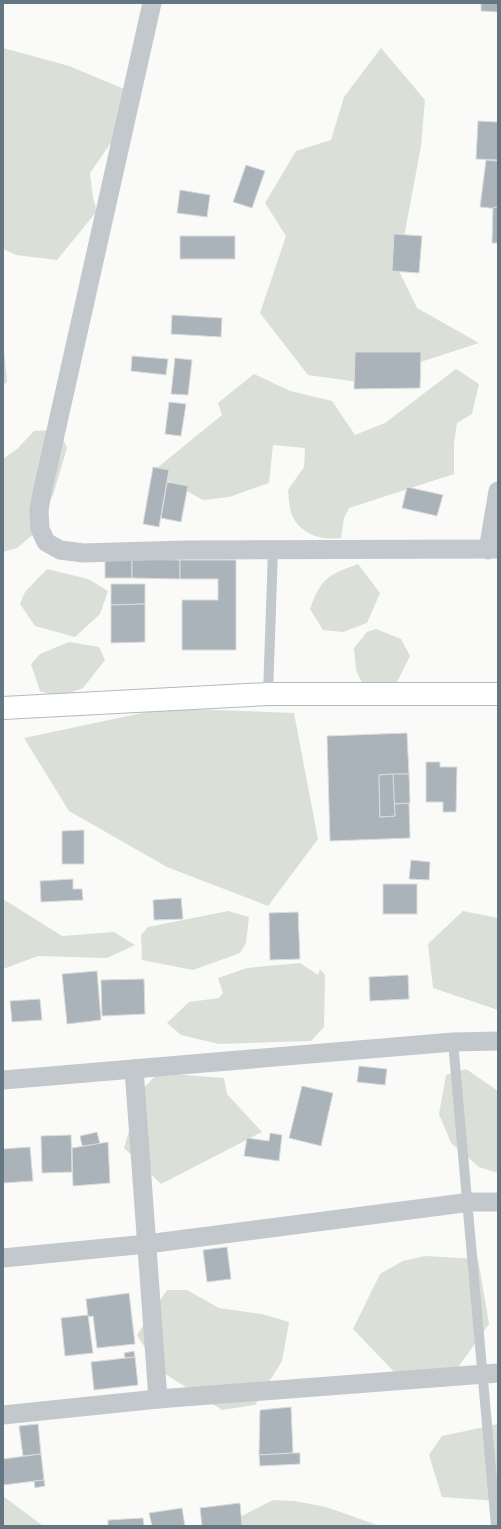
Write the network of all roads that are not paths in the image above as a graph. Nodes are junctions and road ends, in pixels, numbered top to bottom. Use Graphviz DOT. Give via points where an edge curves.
graph roads {
  1 [pos="152,3"];
  2 [pos="498,491"];
  3 [pos="493,549"];
  4 [pos="273,550"];
  5 [pos="268,694"];
  6 [pos="498,694"];
  7 [pos="3,708"];
  8 [pos="498,1041"];
  9 [pos="453,1042"];
  10 [pos="134,1069"];
  11 [pos="3,1080"];
  12 [pos="498,1202"];
  13 [pos="467,1203"];
  14 [pos="147,1244"];
  15 [pos="3,1258"];
  16 [pos="490,1373"];
  17 [pos="158,1399"];
  18 [pos="3,1415"];
  19 [pos="496,1526"];
  1 -- 4 [label="street" via="42,493 39,510 40,529 46,542 60,550 83,553"];
  2 -- 3 [label="street"];
  3 -- 4 [label="street"];
  4 -- 5 [label="lane"];
  5 -- 6 [label="main road"];
  5 -- 7 [label="main road"];
  8 -- 9 [label="street"];
  9 -- 10 [label="street"];
  9 -- 13 [label="lane"];
  10 -- 11 [label="street"];
  10 -- 14 [label="street"];
  12 -- 13 [label="street"];
  13 -- 14 [label="street"];
  13 -- 16 [label="lane"];
  14 -- 15 [label="street"];
  14 -- 17 [label="street"];
  16 -- 17 [label="street"];
  16 -- 19 [label="lane"];
  17 -- 18 [label="street"];
}
